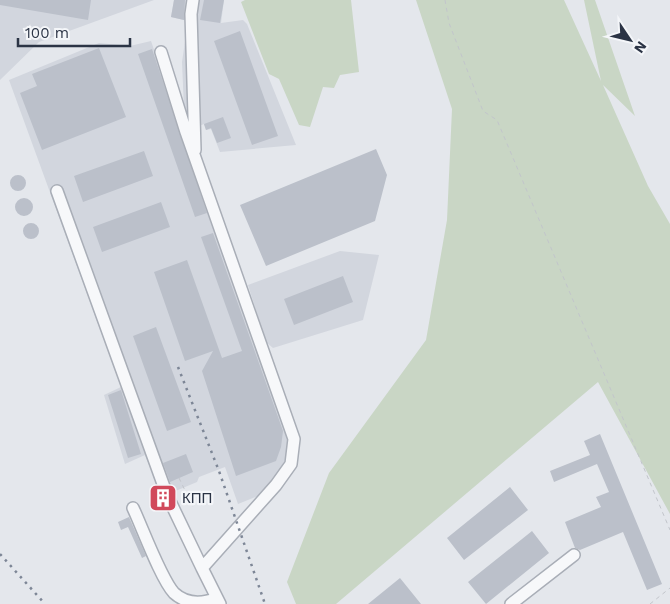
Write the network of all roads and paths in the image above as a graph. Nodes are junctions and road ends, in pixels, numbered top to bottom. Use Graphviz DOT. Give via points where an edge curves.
graph roads {
  1 [pos="193,0"];
  2 [pos="445,0"];
  3 [pos="162,52"];
  4 [pos="195,157"];
  5 [pos="57,191"];
  6 [pos="179,478"];
  7 [pos="193,507"];
  8 [pos="133,508"];
  9 [pos="670,530"];
  10 [pos="574,555"];
  11 [pos="202,568"];
  12 [pos="670,588"];
  13 [pos="218,601"];
  14 [pos="511,604"];
  15 [pos="650,604"];
  1 -- 4 [label="lane"];
  2 -- 9 [label="path" via="449,23 483,111 497,120"];
  3 -- 4 [label="lane"];
  4 -- 11 [label="lane" via="294,440 291,464 276,485"];
  5 -- 11 [label="lane" via="168,495"];
  6 -- 7 [label="path"];
  8 -- 13 [label="lane" via="173,592 189,602 204,604"];
  10 -- 14 [label="lane"];
  11 -- 13 [label="lane"];
  12 -- 15 [label="path"];
}
